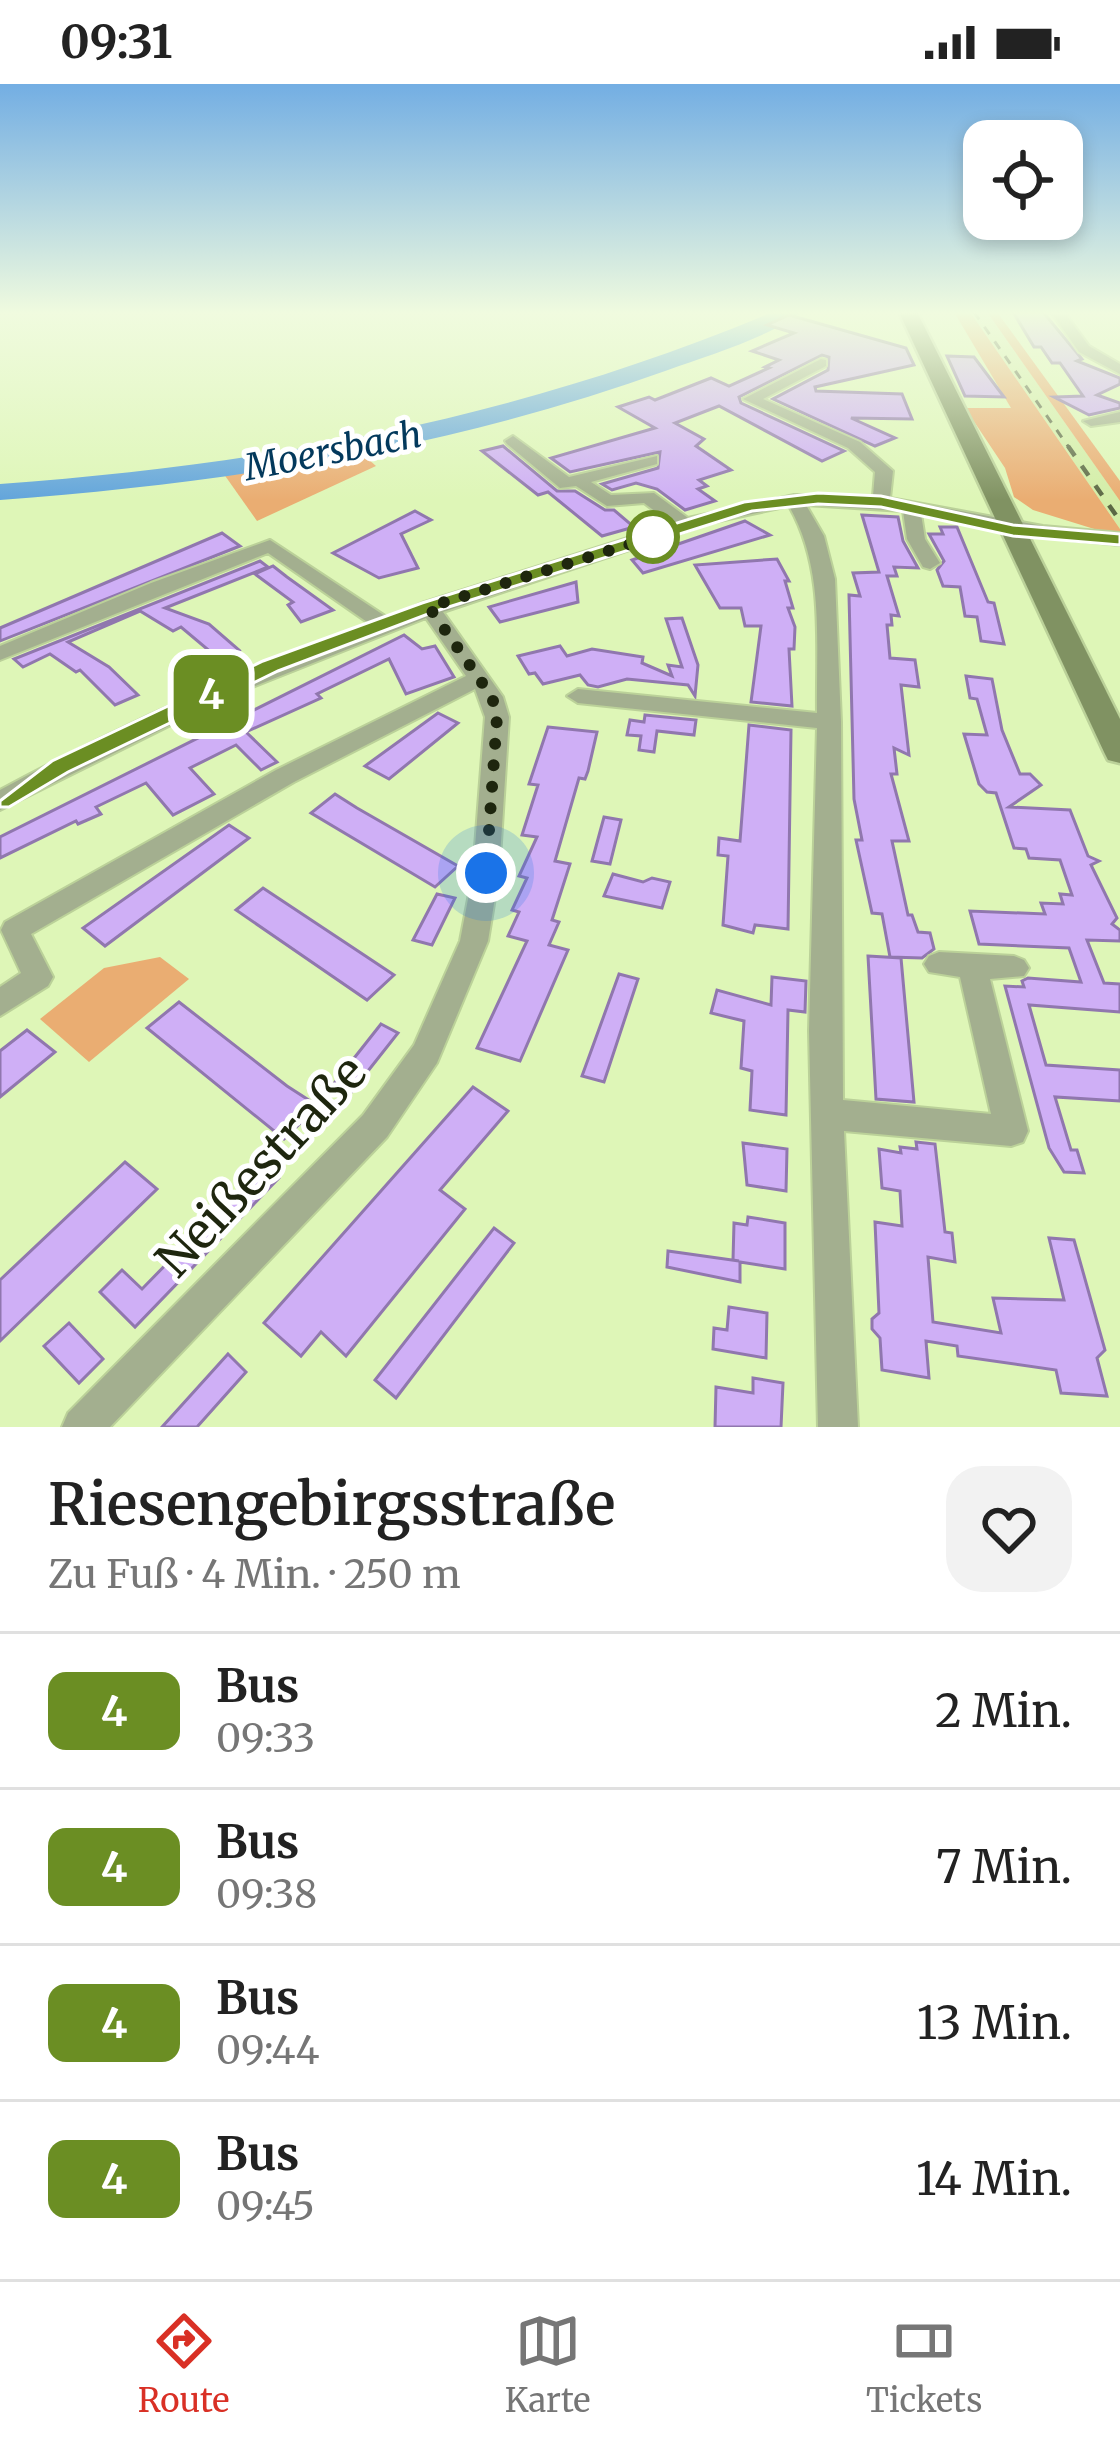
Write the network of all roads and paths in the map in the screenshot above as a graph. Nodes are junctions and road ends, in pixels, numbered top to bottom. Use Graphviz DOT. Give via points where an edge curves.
graph roads {
  1 [pos="793,375"];
  2 [pos="938,375"];
  3 [pos="1120,417"];
  4 [pos="1091,421"];
  5 [pos="513,441"];
  6 [pos="651,460"];
  7 [pos="578,480"];
  8 [pos="794,500"];
  9 [pos="881,501"];
  10 [pos="911,505"];
  11 [pos="1008,519"];
  12 [pos="687,526"];
  13 [pos="1114,539"];
  14 [pos="930,563"];
  15 [pos="429,607"];
  16 [pos="382,623"];
  17 [pos="0,654"];
  18 [pos="479,678"];
  19 [pos="578,695"];
  20 [pos="829,722"];
  21 [pos="1120,752"];
  22 [pos="0,801"];
  23 [pos="939,964"];
  24 [pos="972,966"];
  25 [pos="1014,968"];
  26 [pos="0,1004"];
  27 [pos="827,1114"];
  28 [pos="82,1427"];
  29 [pos="838,1427"];
  1 -- 9 [label="street" via="743,396 871,456 884,471"];
  2 -- 11 [label="main road"];
  3 -- 4 [label="street"];
  5 -- 7 [label="street" via="566,484"];
  6 -- 7 [label="street"];
  7 -- 12 [label="street" via="607,500 648,497"];
  8 -- 9 [label="street"];
  8 -- 12 [label="street"];
  8 -- 20 [label="street" via="822,554"];
  9 -- 10 [label="street"];
  10 -- 11 [label="street"];
  10 -- 14 [label="street"];
  11 -- 13 [label="street"];
  11 -- 21 [label="main road"];
  12 -- 15 [label="street"];
  15 -- 16 [label="street"];
  15 -- 18 [label="street, Neißestraße"];
  16 -- 17 [label="street" via="270,546"];
  16 -- 22 [label="street" via="171,712"];
  18 -- 26 [label="street" via="285,776 15,930 38,977"];
  18 -- 28 [label="street, Neißestraße" via="497,717 486,873 474,941 426,1052 375,1126"];
  19 -- 20 [label="street"];
  20 -- 27 [label="street"];
  23 -- 24 [label="street"];
  24 -- 25 [label="street"];
  24 -- 27 [label="street" via="1011,1131"];
  27 -- 29 [label="street"];
}
